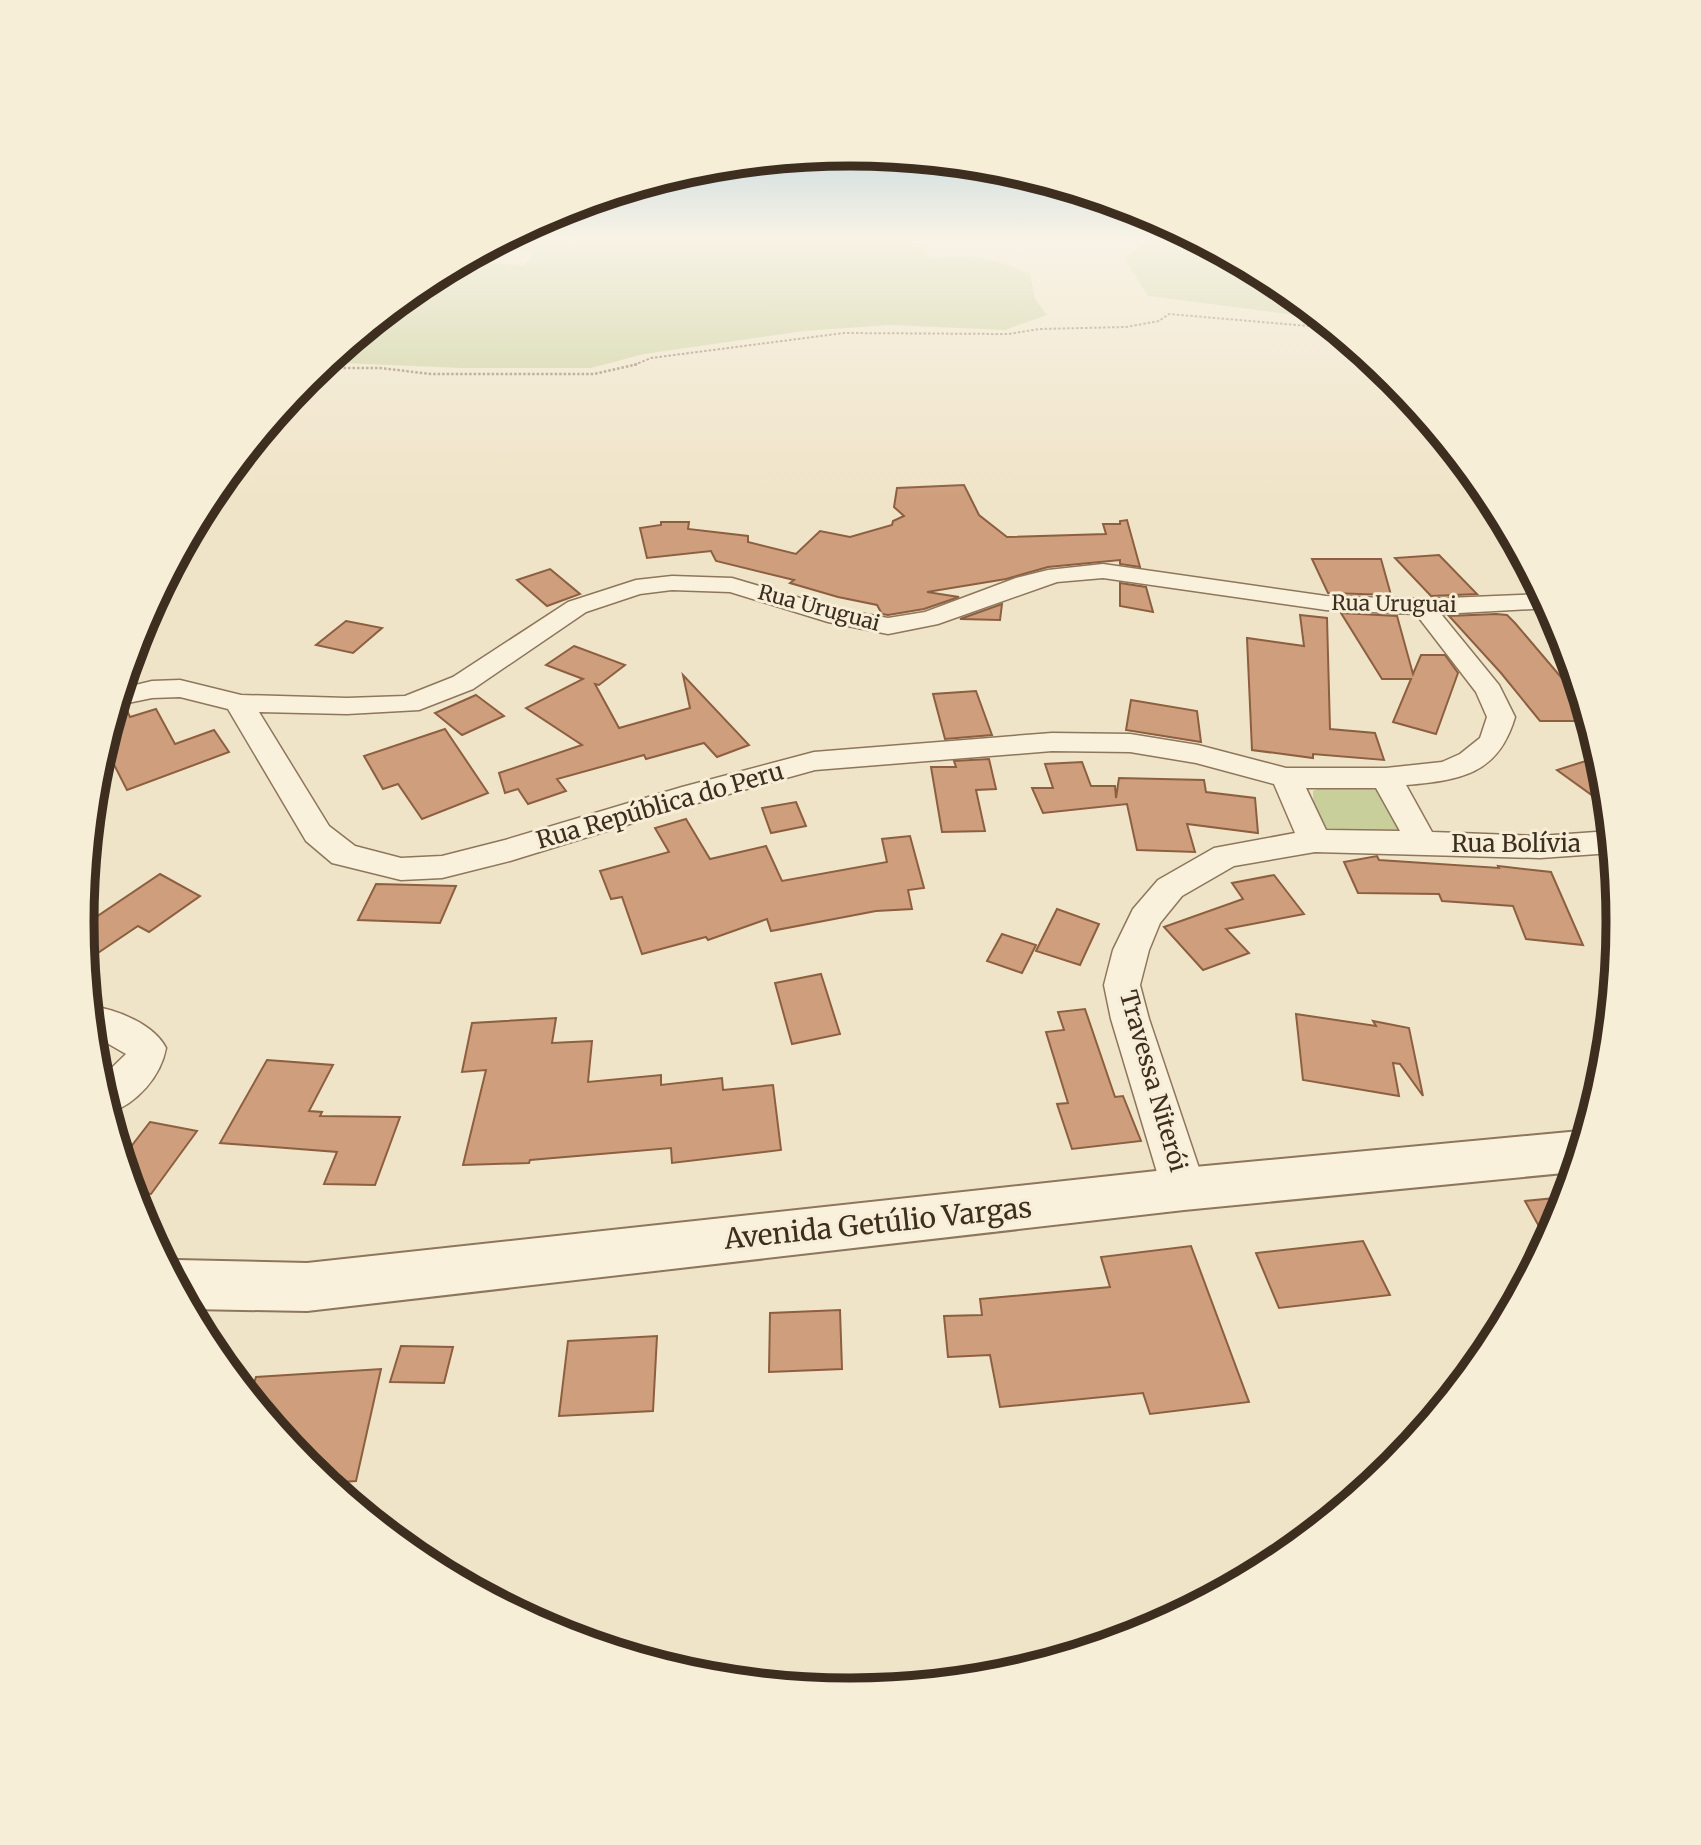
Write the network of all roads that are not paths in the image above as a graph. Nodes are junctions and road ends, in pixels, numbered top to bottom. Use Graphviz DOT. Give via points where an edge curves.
graph roads {
  1 [pos="1535,602"];
  2 [pos="1423,607"];
  3 [pos="130,695"];
  4 [pos="239,703"];
  5 [pos="1286,778"];
  6 [pos="1386,778"];
  7 [pos="1315,841"];
  8 [pos="1422,842"];
  9 [pos="1602,843"];
  10 [pos="101,1023"];
  11 [pos="114,1091"];
  12 [pos="1570,1153"];
  13 [pos="1184,1189"];
  14 [pos="187,1284"];
  1 -- 2 [label="street, Rua Uruguai"];
  2 -- 4 [label="street, Rua Uruguai" via="1326,603 1103,571 1056,575 940,616 888,626 837,617 732,585 672,583 636,587 577,607 463,683 409,704"];
  2 -- 6 [label="street, Rua República do Peru" via="1489,691 1501,717 1493,742 1476,758 1439,772"];
  3 -- 4 [label="street" via="176,687"];
  4 -- 5 [label="street, Rua República do Peru" via="317,833 344,855 401,869 442,867 510,850 814,761 1052,742 1130,743 1198,754"];
  5 -- 6 [label="street, Rua República do Peru"];
  5 -- 7 [label="street"];
  6 -- 8 [label="street"];
  7 -- 8 [label="street, Travessa Niterói"];
  7 -- 13 [label="street, Travessa Niterói" via="1226,856 1188,877 1170,888 1145,918 1131,950 1122,985"];
  8 -- 9 [label="street, Rua Bolívia" via="1523,848"];
  10 -- 11 [label="street" via="147,1048 146,1060"];
  12 -- 13 [label="street, Avenida Getúlio Vargas"];
  13 -- 14 [label="street, Avenida Getúlio Vargas" via="307,1287"];
}
